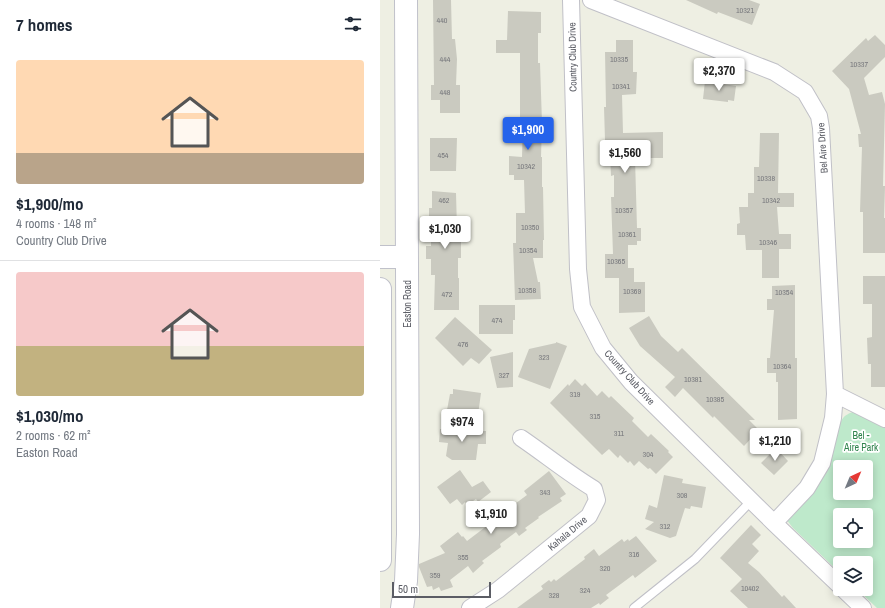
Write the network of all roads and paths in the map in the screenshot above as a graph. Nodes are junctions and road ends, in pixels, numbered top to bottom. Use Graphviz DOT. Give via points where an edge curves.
graph roads {
  1 [pos="406,0"];
  2 [pos="571,0"];
  3 [pos="591,0"];
  4 [pos="380,257"];
  5 [pos="407,257"];
  6 [pos="380,289"];
  7 [pos="835,394"];
  8 [pos="885,419"];
  9 [pos="521,438"];
  10 [pos="751,501"];
  11 [pos="774,523"];
  12 [pos="380,560"];
  13 [pos="833,579"];
  14 [pos="850,596"];
  15 [pos="402,608"];
  16 [pos="470,608"];
  17 [pos="634,608"];
  18 [pos="863,608"];
  1 -- 5 [label="main road, Easton Road"];
  2 -- 10 [label="street, Country Club Drive" via="578,269 582,307 603,348 631,382"];
  3 -- 7 [label="street, Bel Aire Drive" via="774,72 805,92 819,116 821,128"];
  4 -- 5 [label="main road"];
  5 -- 15 [label="main road, Easton Road" via="408,534"];
  6 -- 12 [label="main road"];
  7 -- 8 [label="street"];
  7 -- 11 [label="street, Bel Aire Drive" via="833,418 822,463 807,488"];
  9 -- 16 [label="street, Kahala Drive" via="594,489 598,500 589,516 498,590"];
  10 -- 11 [label="street, Country Club Drive"];
  10 -- 17 [label="lane" via="695,559"];
  11 -- 13 [label="street, Country Club Drive"];
  14 -- 18 [label="street"];
}
